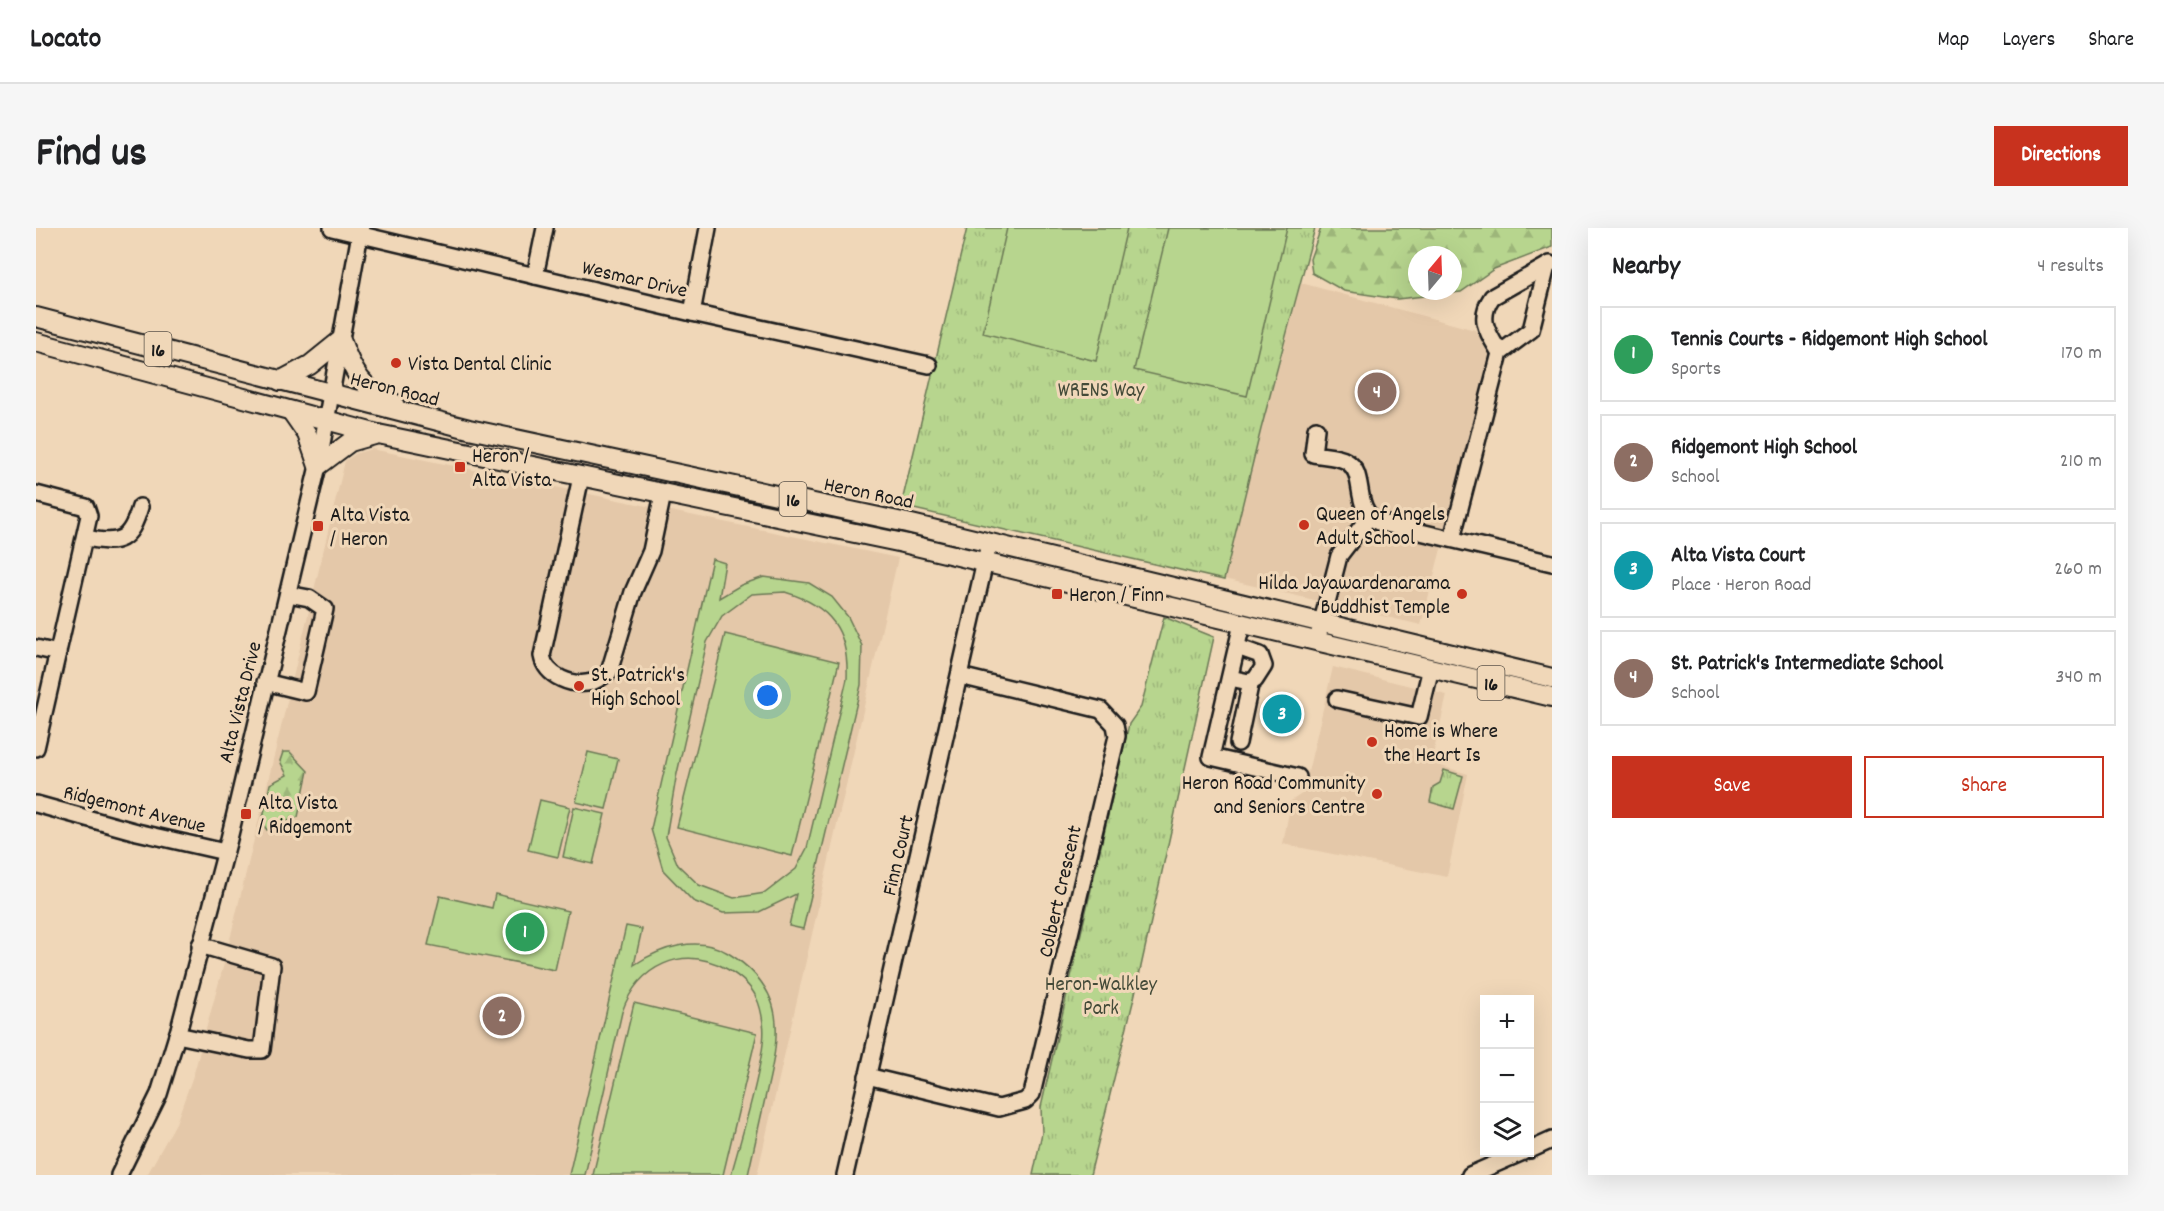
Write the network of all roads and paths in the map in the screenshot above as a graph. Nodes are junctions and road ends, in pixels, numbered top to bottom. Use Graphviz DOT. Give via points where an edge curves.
graph roads {
  1 [pos="332,228"];
  2 [pos="545,228"];
  3 [pos="708,228"];
  4 [pos="361,231"];
  5 [pos="1549,264"];
  6 [pos="535,276"];
  7 [pos="692,313"];
  8 [pos="36,317"];
  9 [pos="341,340"];
  10 [pos="36,342"];
  11 [pos="1500,352"];
  12 [pos="929,365"];
  13 [pos="280,381"];
  14 [pos="332,396"];
  15 [pos="291,411"];
  16 [pos="327,420"];
  17 [pos="470,429"];
  18 [pos="1316,429"];
  19 [pos="378,434"];
  20 [pos="318,466"];
  21 [pos="581,477"];
  22 [pos="36,494"];
  23 [pos="663,494"];
  24 [pos="140,507"];
  25 [pos="1369,517"];
  26 [pos="86,538"];
  27 [pos="1452,539"];
  28 [pos="989,544"];
  29 [pos="985,563"];
  30 [pos="1552,563"];
  31 [pos="288,594"];
  32 [pos="1322,622"];
  33 [pos="1242,624"];
  34 [pos="1317,641"];
  35 [pos="1237,647"];
  36 [pos="36,648"];
  37 [pos="58,653"];
  38 [pos="1431,668"];
  39 [pos="960,676"];
  40 [pos="1230,678"];
  41 [pos="1552,678"];
  42 [pos="1251,681"];
  43 [pos="265,682"];
  44 [pos="1552,697"];
  45 [pos="1337,699"];
  46 [pos="1238,743"];
  47 [pos="36,748"];
  48 [pos="1298,777"];
  49 [pos="36,804"];
  50 [pos="225,852"];
  51 [pos="200,945"];
  52 [pos="177,1035"];
  53 [pos="867,1076"];
  54 [pos="1552,1140"];
  55 [pos="1534,1148"];
  56 [pos="1511,1157"];
  57 [pos="119,1175"];
  58 [pos="844,1175"];
  59 [pos="1470,1175"];
  1 -- 4 [label="street, Wesmar Drive"];
  2 -- 6 [label="street"];
  3 -- 7 [label="street"];
  4 -- 6 [label="street, Wesmar Drive"];
  4 -- 9 [label="street, Alta Vista Drive"];
  5 -- 11 [label="street" via="1531,330"];
  5 -- 11 [label="street" via="1492,297 1487,305 1484,326"];
  6 -- 7 [label="street, Wesmar Drive"];
  7 -- 12 [label="street, Wesmar Drive"];
  8 -- 13 [label="main road, Heron Road / 16"];
  9 -- 13 [label="main road" via="310,365"];
  9 -- 14 [label="street, Alta Vista Drive"];
  9 -- 17 [label="main road" via="350,365 372,392"];
  10 -- 15 [label="main road, Heron Road / 16"];
  11 -- 27 [label="street"];
  13 -- 14 [label="main road, Heron Road / 16"];
  14 -- 16 [label="street, Alta Vista Drive"];
  14 -- 17 [label="main road, Heron Road / 16"];
  15 -- 16 [label="main road, Heron Road / 16"];
  15 -- 20 [label="main road" via="307,434"];
  16 -- 19 [label="main road, Heron Road / 16"];
  16 -- 20 [label="street, Alta Vista Drive"];
  17 -- 28 [label="main road, Heron Road / 16"];
  18 -- 25 [label="street" via="1313,453 1346,461 1353,469"];
  19 -- 20 [label="main road" via="350,442"];
  19 -- 21 [label="main road, Heron Road / 16"];
  20 -- 31 [label="street, Alta Vista Drive"];
  21 -- 23 [label="main road, Heron Road / 16"];
  21 -- 23 [label="street" via="542,656 549,670 572,684 594,682 609,672 653,542"];
  22 -- 26 [label="street" via="86,507"];
  23 -- 29 [label="main road, Heron Road / 16"];
  24 -- 26 [label="street" via="131,531 120,540"];
  25 -- 27 [label="street"];
  25 -- 32 [label="street" via="1339,556"];
  26 -- 37 [label="street"];
  27 -- 30 [label="street"];
  28 -- 29 [label="street, Finn Court"];
  28 -- 32 [label="main road, Heron Road / 16"];
  29 -- 33 [label="main road, Heron Road / 16"];
  29 -- 39 [label="street, Finn Court"];
  31 -- 43 [label="street, Alta Vista Drive"];
  31 -- 43 [label="street" via="309,598 325,609 306,692"];
  32 -- 34 [label="street"];
  32 -- 41 [label="main road, Heron Road / 16"];
  33 -- 34 [label="main road, Heron Road / 16"];
  33 -- 35 [label="street"];
  34 -- 38 [label="main road, Heron Road / 16"];
  35 -- 40 [label="street"];
  35 -- 42 [label="street" via="1253,651 1263,661 1261,673"];
  36 -- 37 [label="street"];
  37 -- 47 [label="street"];
  38 -- 44 [label="main road, Heron Road / 16"];
  38 -- 45 [label="street" via="1419,717"];
  39 -- 53 [label="street, Finn Court"];
  39 -- 53 [label="street, Colbert Crescent" via="1101,710 1115,725 1117,736 1032,1094 1025,1101 999,1108"];
  40 -- 42 [label="street"];
  40 -- 48 [label="street" via="1211,757"];
  42 -- 46 [label="street"];
  43 -- 50 [label="street, Alta Vista Drive"];
  49 -- 50 [label="street, Ridgemont Avenue"];
  50 -- 51 [label="street, Alta Vista Drive"];
  51 -- 52 [label="street, Alta Vista Drive"];
  51 -- 52 [label="street" via="272,966 262,1050"];
  52 -- 57 [label="street, Alta Vista Drive" via="159,1094"];
  53 -- 58 [label="street, Finn Court"];
  54 -- 55 [label="street"];
  56 -- 59 [label="street"];
}
